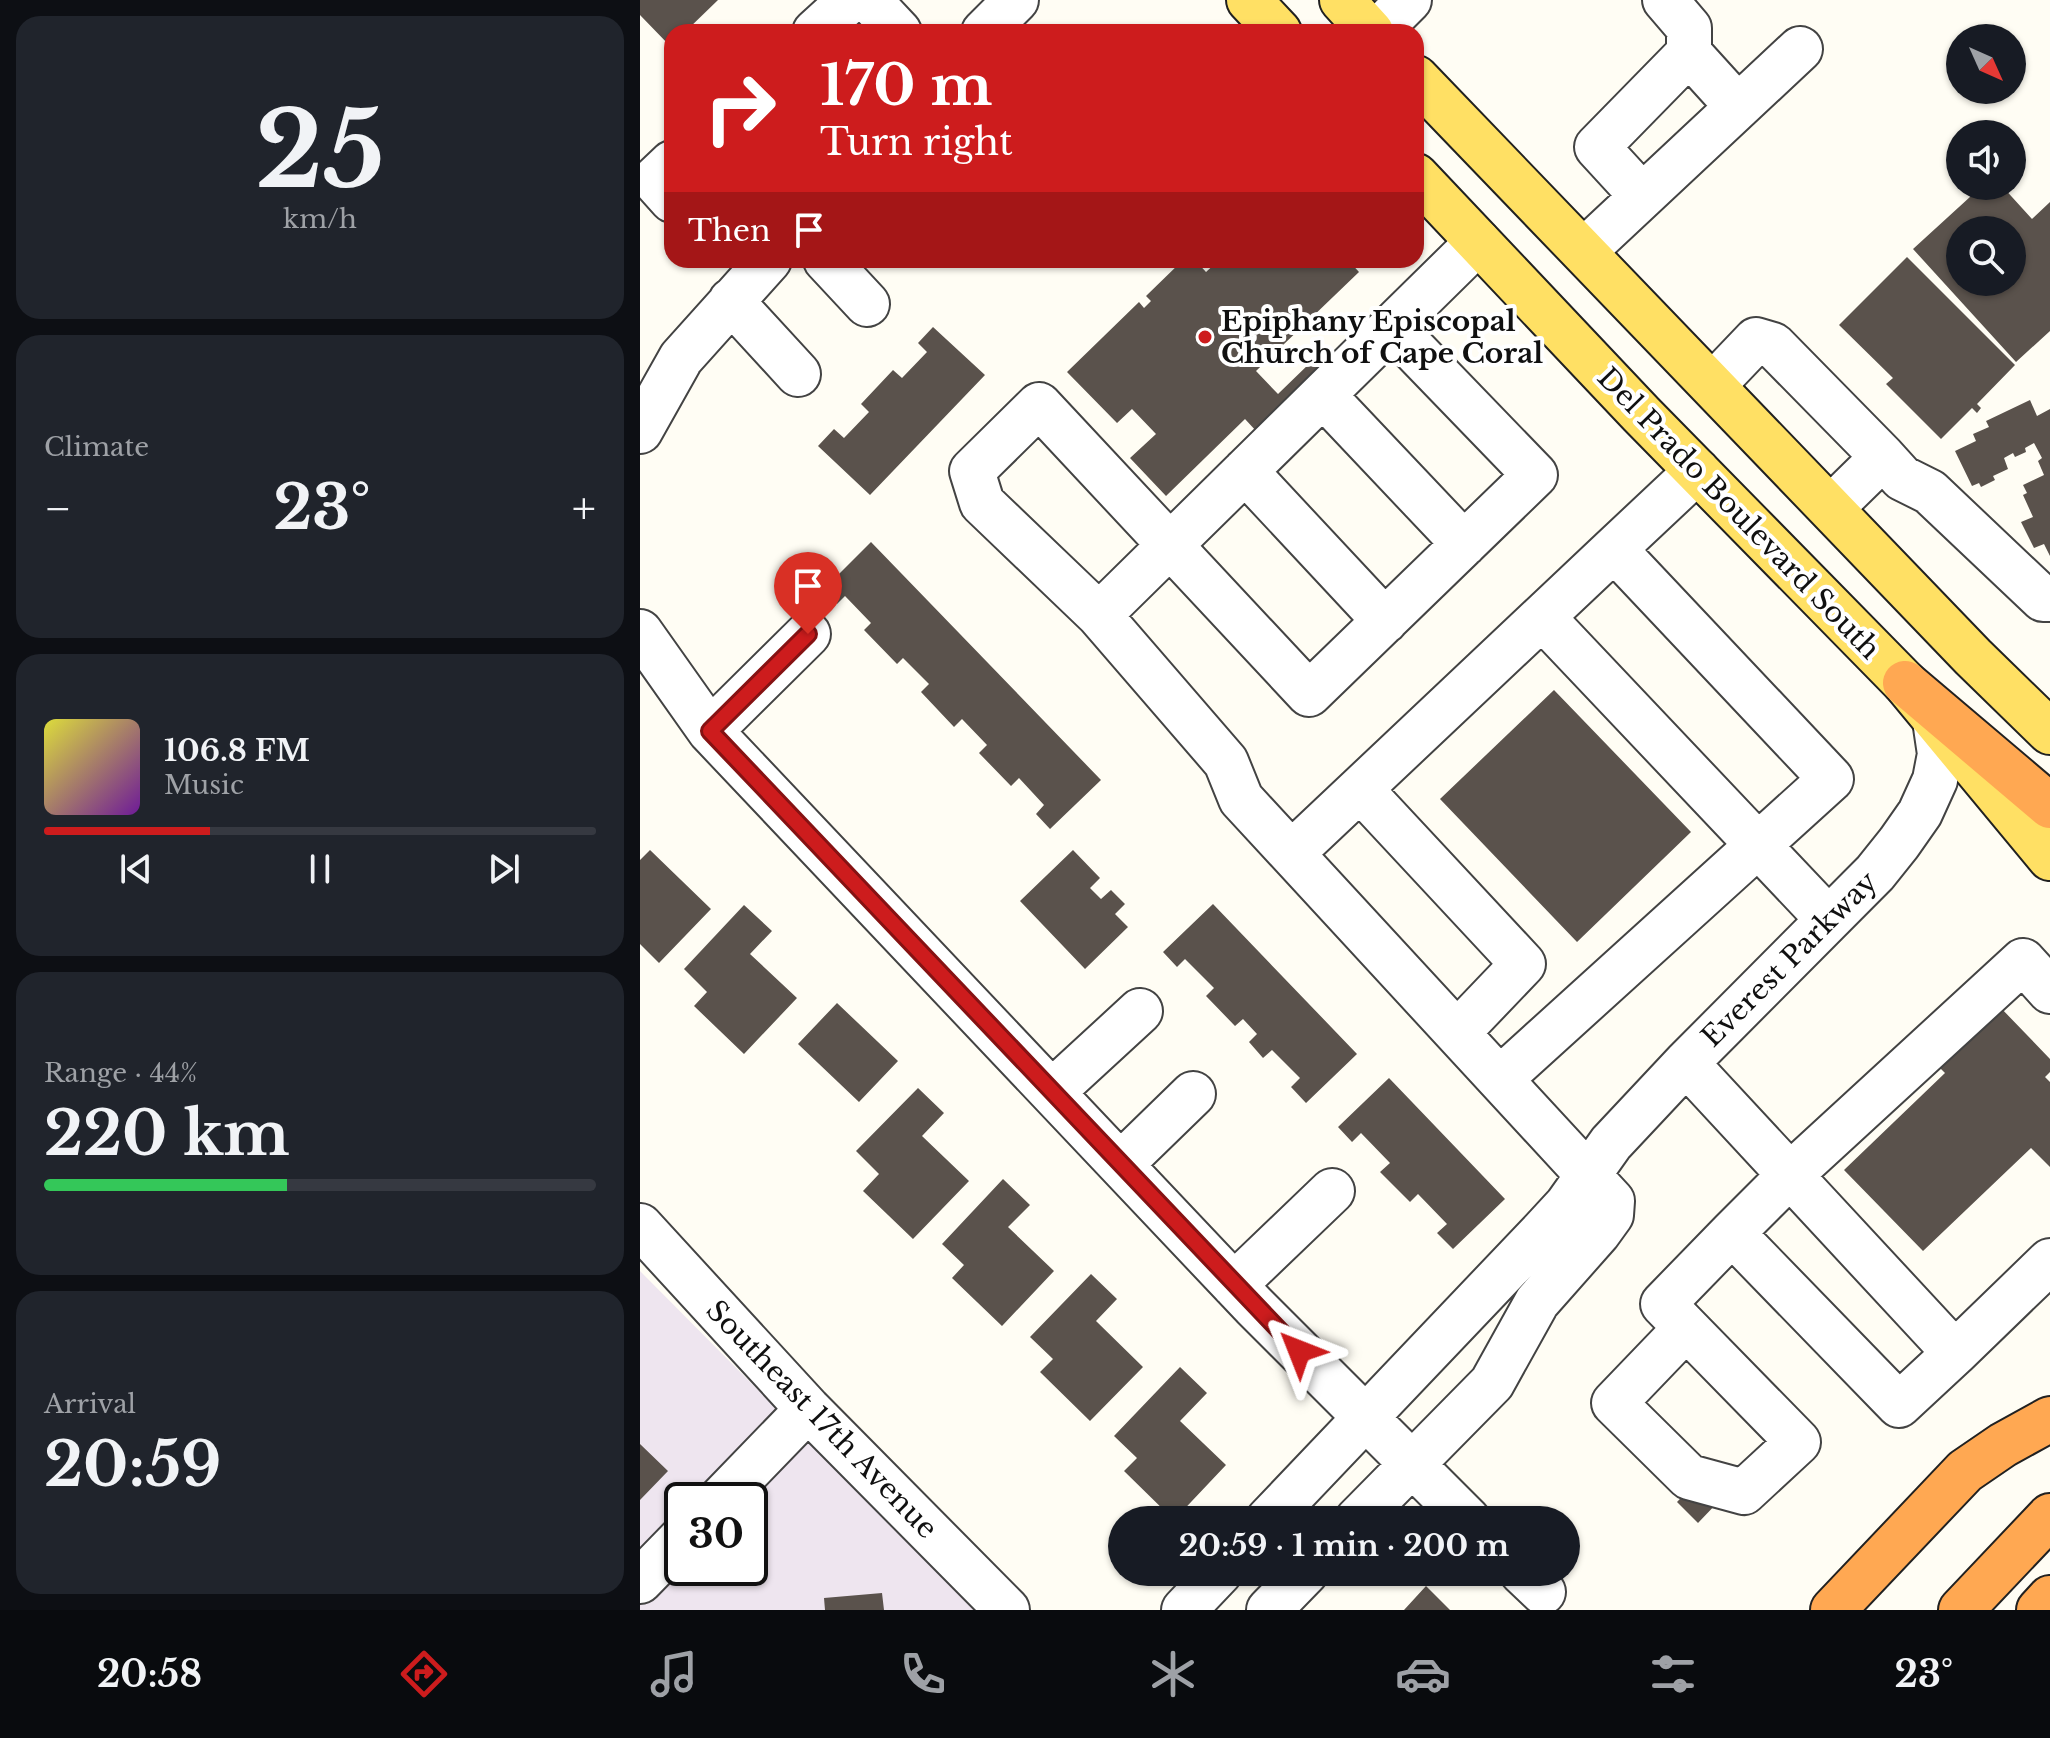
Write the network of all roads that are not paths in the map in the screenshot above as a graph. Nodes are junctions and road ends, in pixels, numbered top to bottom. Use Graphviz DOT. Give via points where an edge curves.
graph roads {
  1 [pos="850,0"];
  2 [pos="869,0"];
  3 [pos="1016,0"];
  4 [pos="1249,0"];
  5 [pos="1342,0"];
  6 [pos="1409,0"];
  7 [pos="1665,0"];
  8 [pos="824,24"];
  9 [pos="892,24"];
  10 [pos="992,24"];
  11 [pos="1272,24"];
  12 [pos="1366,24"];
  13 [pos="1383,24"];
  14 [pos="1800,49"];
  15 [pos="1689,53"];
  16 [pos="1424,86"];
  17 [pos="1738,107"];
  18 [pos="664,171"];
  19 [pos="1424,185"];
  20 [pos="664,191"];
  21 [pos="1642,196"];
  22 [pos="1478,242"];
  23 [pos="1584,251"];
  24 [pos="833,268"];
  25 [pos="743,276"];
  26 [pos="867,304"];
  27 [pos="1392,327"];
  28 [pos="798,374"];
  29 [pos="1713,385"];
  30 [pos="1323,395"];
  31 [pos="640,431"];
  32 [pos="1883,457"];
  33 [pos="1245,471"];
  34 [pos="1697,471"];
  35 [pos="1831,508"];
  36 [pos="1464,544"];
  37 [pos="1170,545"];
  38 [pos="1614,549"];
  39 [pos="2050,599"];
  40 [pos="1099,615"];
  41 [pos="1542,617"];
  42 [pos="1385,621"];
  43 [pos="640,632"];
  44 [pos="808,634"];
  45 [pos="1905,683"];
  46 [pos="2043,715"];
  47 [pos="1935,720"];
  48 [pos="710,731"];
  49 [pos="1360,789"];
  50 [pos="2050,806"];
  51 [pos="1758,845"];
  52 [pos="1293,852"];
  53 [pos="2050,858"];
  54 [pos="1828,919"];
  55 [pos="2050,991"];
  56 [pos="1140,1011"];
  57 [pos="1458,1032"];
  58 [pos="1686,1063"];
  59 [pos="1500,1079"];
  60 [pos="1052,1092"];
  61 [pos="1193,1094"];
  62 [pos="1121,1164"];
  63 [pos="1587,1174"];
  64 [pos="1790,1175"];
  65 [pos="1332,1191"];
  66 [pos="640,1226"];
  67 [pos="1732,1233"];
  68 [pos="2050,1261"];
  69 [pos="1234,1285"];
  70 [pos="1686,1328"];
  71 [pos="1955,1353"];
  72 [pos="808,1409"];
  73 [pos="1365,1417"];
  74 [pos="2050,1420"];
  75 [pos="1411,1465"];
  76 [pos="737,1482"];
  77 [pos="1281,1506"];
  78 [pos="1371,1506"];
  79 [pos="1453,1506"];
  80 [pos="2050,1516"];
  81 [pos="664,1556"];
  82 [pos="640,1581"];
  83 [pos="1207,1586"];
  84 [pos="1292,1586"];
  85 [pos="2050,1598"];
  86 [pos="1007,1610"];
  87 [pos="1184,1610"];
  88 [pos="1269,1610"];
  89 [pos="1833,1610"];
  90 [pos="1872,1610"];
  91 [pos="1961,1610"];
  92 [pos="2039,1610"];
  1 -- 8 [label="street"];
  2 -- 9 [label="street"];
  3 -- 10 [label="street"];
  4 -- 11 [label="main road"];
  5 -- 12 [label="main road"];
  6 -- 13 [label="street"];
  7 -- 15 [label="street" via="1689,28"];
  14 -- 17 [label="street"];
  15 -- 17 [label="street"];
  15 -- 21 [label="street" via="1597,147"];
  16 -- 23 [label="main road"];
  17 -- 21 [label="street"];
  18 -- 20 [label="street" via="654,180"];
  19 -- 22 [label="main road, Del Prado Boulevard South"];
  21 -- 23 [label="street"];
  22 -- 27 [label="street"];
  22 -- 34 [label="main road, Del Prado Boulevard South"];
  23 -- 29 [label="main road"];
  24 -- 26 [label="street"];
  25 -- 28 [label="street"];
  25 -- 31 [label="street" via="681,358"];
  27 -- 30 [label="street"];
  27 -- 36 [label="street" via="1535,475"];
  29 -- 32 [label="street" via="1756,340 1773,345"];
  29 -- 35 [label="main road"];
  30 -- 33 [label="street"];
  30 -- 36 [label="street"];
  32 -- 35 [label="street"];
  32 -- 39 [label="street" via="1902,478 1930,492 2043,599"];
  33 -- 37 [label="street"];
  33 -- 42 [label="street"];
  34 -- 38 [label="street"];
  34 -- 45 [label="main road, Del Prado Boulevard South"];
  35 -- 46 [label="main road"];
  36 -- 42 [label="street"];
  37 -- 40 [label="street"];
  37 -- 40 [label="street" via="1039,405 1016,427 972,471 982,503"];
  37 -- 42 [label="street" via="1309,694"];
  38 -- 41 [label="street"];
  38 -- 51 [label="street" via="1831,779"];
  40 -- 52 [label="street" via="1226,762 1241,799"];
  41 -- 49 [label="street"];
  41 -- 51 [label="street"];
  43 -- 48 [label="street"];
  44 -- 48 [label="street"];
  45 -- 47 [label="main road, Del Prado Boulevard South"];
  45 -- 50 [label="highway"];
  47 -- 53 [label="main road, Del Prado Boulevard South"];
  47 -- 54 [label="street, Everest Parkway" via="1939,767 1920,813 1875,873"];
  48 -- 60 [label="street"];
  49 -- 52 [label="street"];
  49 -- 57 [label="street" via="1523,964"];
  51 -- 54 [label="street"];
  51 -- 59 [label="street"];
  52 -- 57 [label="street"];
  54 -- 58 [label="street, Everest Parkway"];
  55 -- 64 [label="street" via="2023,961"];
  56 -- 60 [label="street"];
  57 -- 59 [label="street"];
  58 -- 63 [label="street, Everest Parkway"];
  58 -- 64 [label="street"];
  59 -- 63 [label="street"];
  60 -- 62 [label="street"];
  61 -- 62 [label="street"];
  62 -- 69 [label="street"];
  63 -- 73 [label="street, Everest Parkway" via="1567,1205"];
  63 -- 75 [label="street" via="1612,1201 1611,1215 1537,1302 1492,1383"];
  64 -- 67 [label="street"];
  64 -- 71 [label="street"];
  65 -- 69 [label="street"];
  66 -- 72 [label="street, Southeast 17th Avenue"];
  67 -- 70 [label="street" via="1663,1304"];
  67 -- 71 [label="street" via="1899,1405"];
  68 -- 71 [label="street"];
  69 -- 73 [label="street"];
  72 -- 76 [label="street"];
  72 -- 86 [label="street, Southeast 17th Avenue"];
  73 -- 75 [label="street"];
  73 -- 77 [label="street, Everest Parkway"];
  74 -- 89 [label="highway" via="1965,1471"];
  74 -- 90 [label="highway"];
  75 -- 78 [label="street"];
  75 -- 79 [label="street"];
  80 -- 91 [label="highway"];
  81 -- 82 [label="street"];
  83 -- 87 [label="street"];
  84 -- 88 [label="street"];
  85 -- 92 [label="highway"];
}
